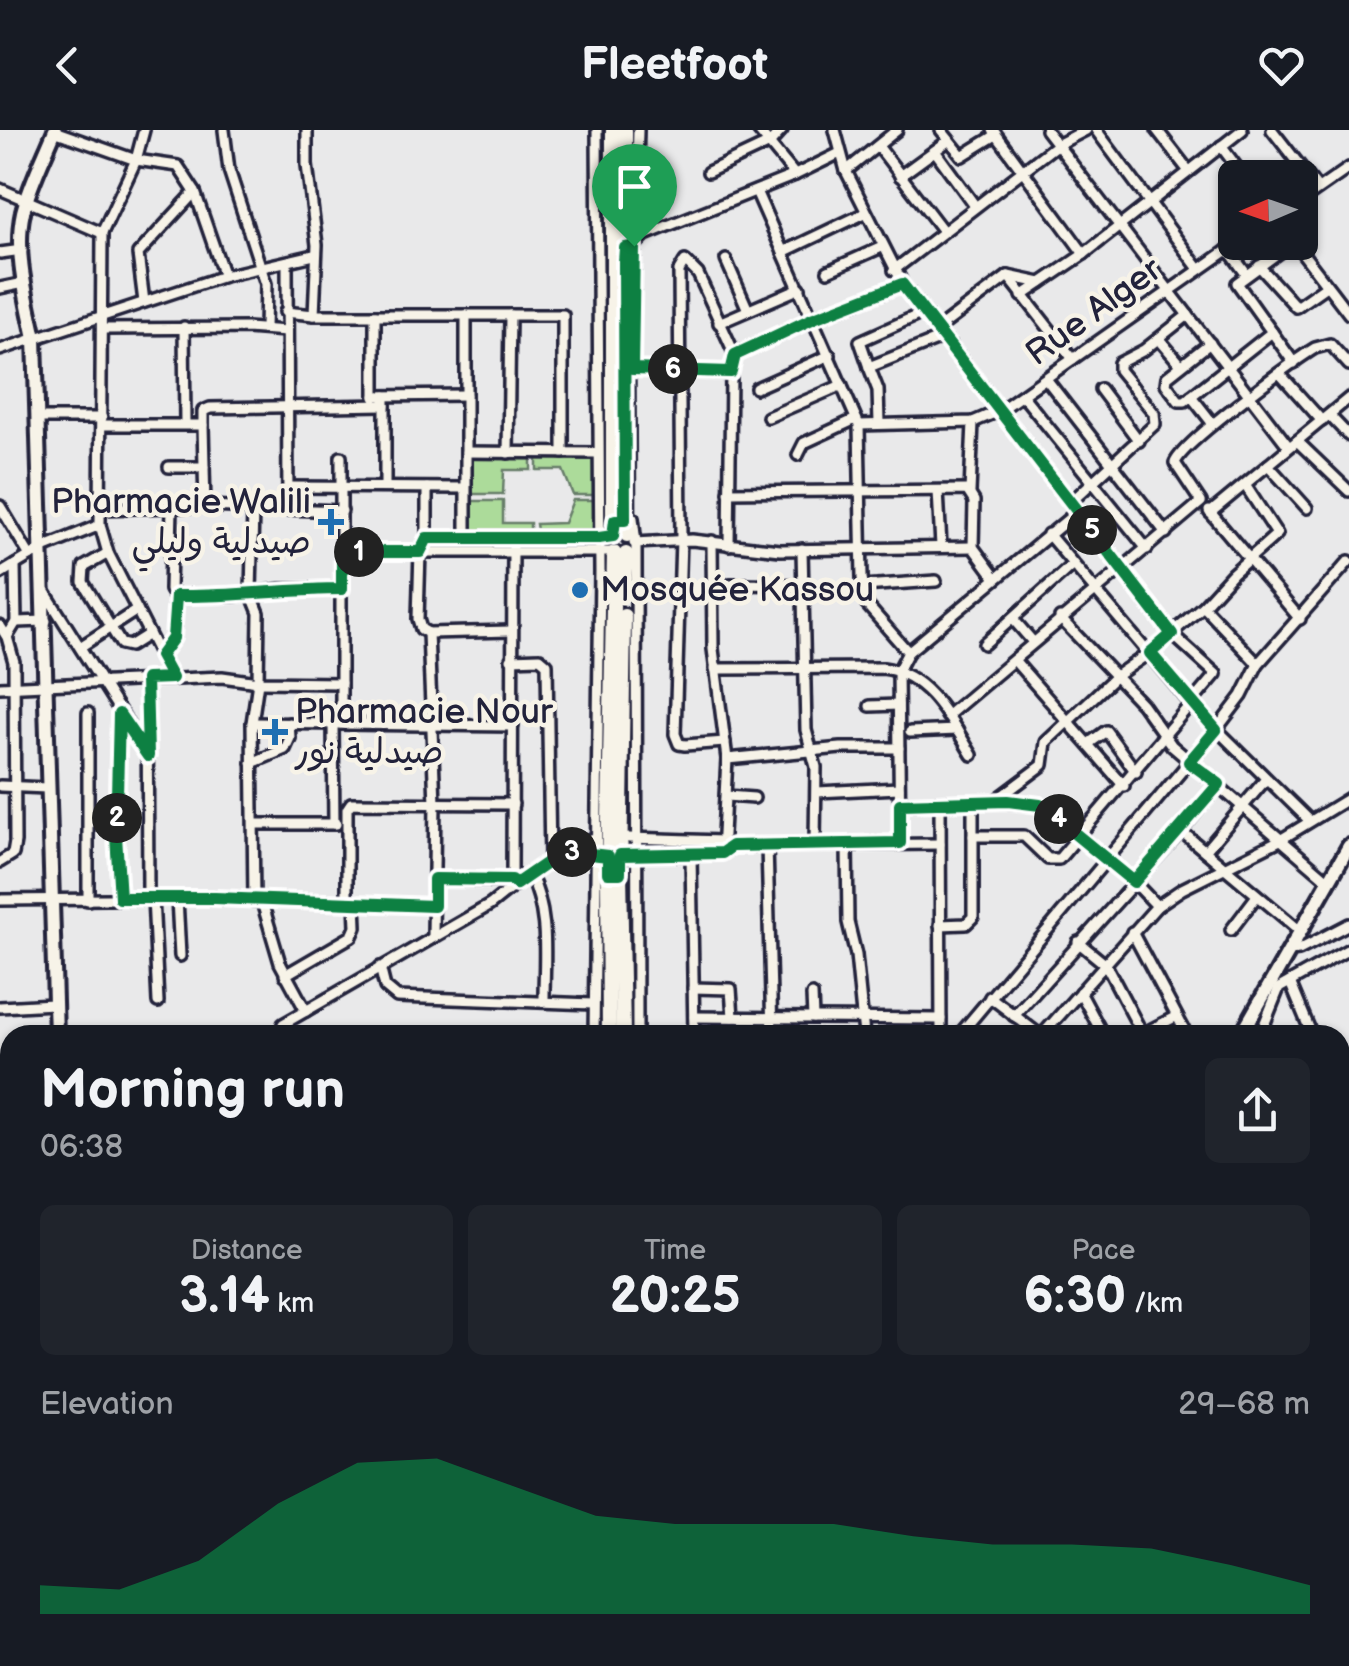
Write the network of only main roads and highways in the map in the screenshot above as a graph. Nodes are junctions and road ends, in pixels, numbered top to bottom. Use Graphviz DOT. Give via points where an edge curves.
graph roads {
  1 [pos="613,130"];
  2 [pos="625,130"];
  3 [pos="621,238"];
  4 [pos="614,873"];
  5 [pos="609,1025"];
  6 [pos="622,1025"];
  1 -- 3 [label="main road"];
  2 -- 3 [label="main road"];
  3 -- 4 [label="main road"];
  4 -- 5 [label="main road"];
  4 -- 6 [label="main road"];
}
